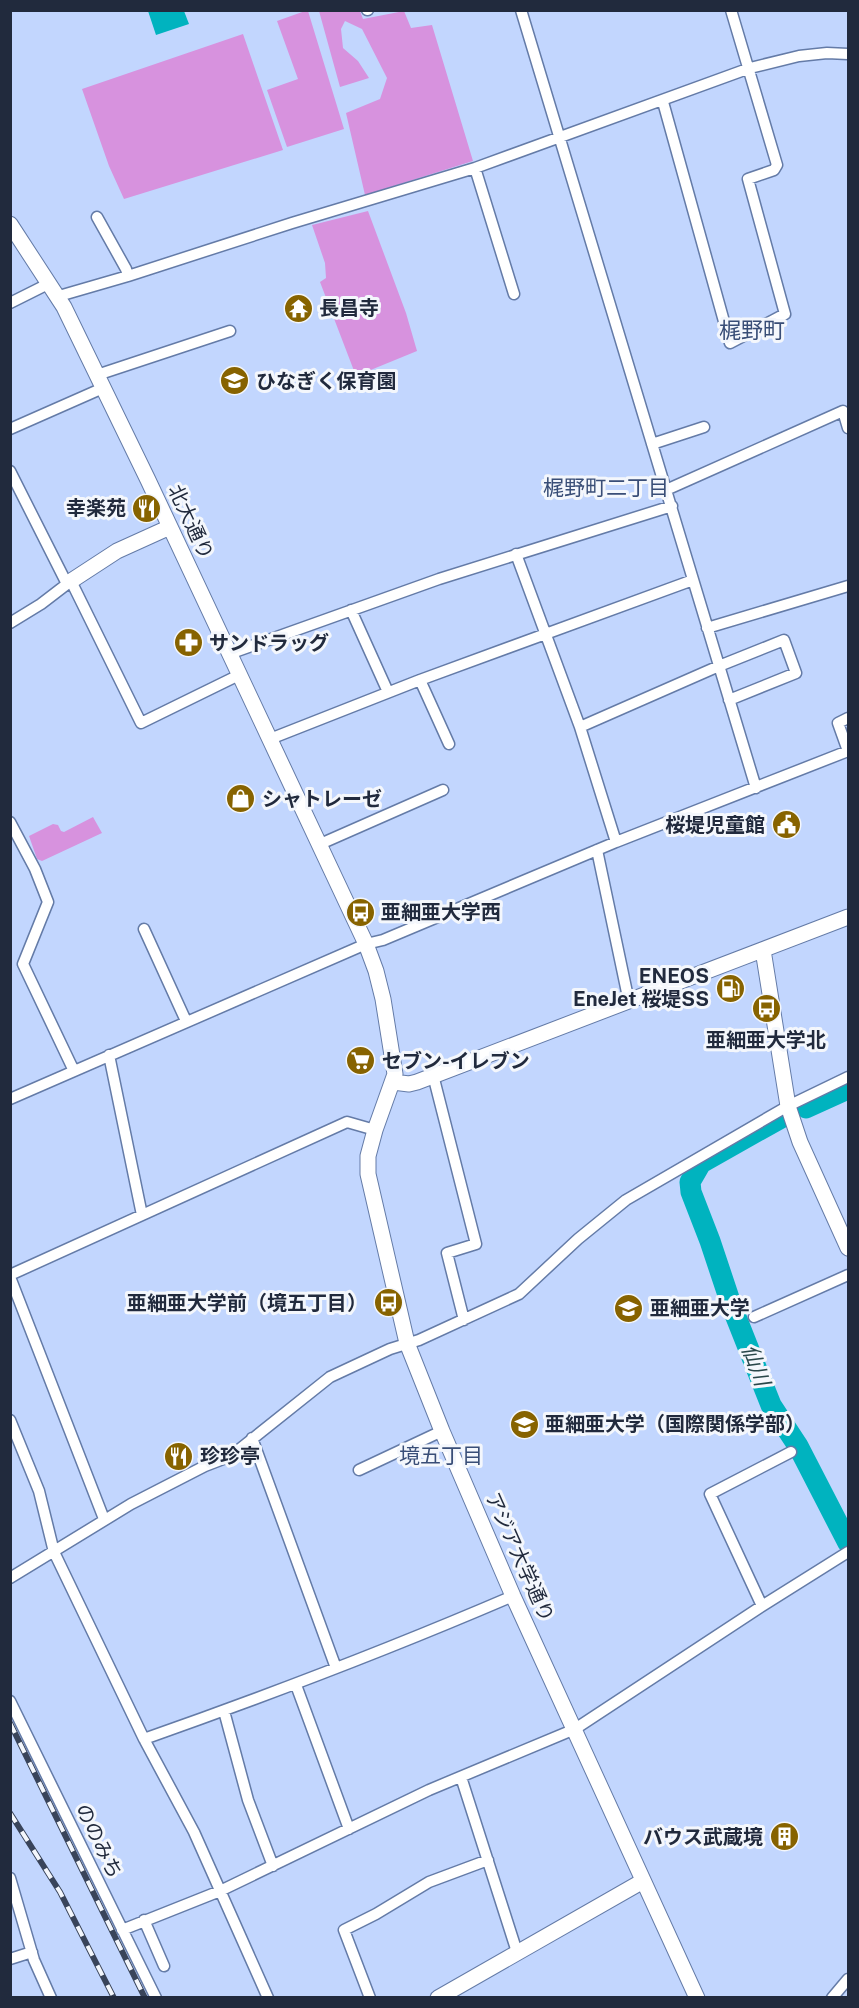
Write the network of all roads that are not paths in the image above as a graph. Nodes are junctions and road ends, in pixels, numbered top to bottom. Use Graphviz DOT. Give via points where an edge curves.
graph roads {
  1 [pos="521,10"];
  2 [pos="731,10"];
  3 [pos="849,54"];
  4 [pos="750,69"];
  5 [pos="663,102"];
  6 [pos="560,139"];
  7 [pos="475,168"];
  8 [pos="98,217"];
  9 [pos="10,224"];
  10 [pos="128,276"];
  11 [pos="50,283"];
  12 [pos="514,294"];
  13 [pos="59,296"];
  14 [pos="10,303"];
  15 [pos="230,331"];
  16 [pos="100,382"];
  17 [pos="704,427"];
  18 [pos="849,428"];
  19 [pos="10,429"];
  20 [pos="652,444"];
  21 [pos="10,471"];
  22 [pos="666,490"];
  23 [pos="672,506"];
  24 [pos="170,527"];
  25 [pos="516,554"];
  26 [pos="693,580"];
  27 [pos="69,582"];
  28 [pos="849,586"];
  29 [pos="351,610"];
  30 [pos="10,623"];
  31 [pos="707,628"];
  32 [pos="546,634"];
  33 [pos="229,654"];
  34 [pos="719,666"];
  35 [pos="239,675"];
  36 [pos="420,680"];
  37 [pos="388,693"];
  38 [pos="729,700"];
  39 [pos="849,718"];
  40 [pos="579,727"];
  41 [pos="270,739"];
  42 [pos="449,744"];
  43 [pos="756,788"];
  44 [pos="443,790"];
  45 [pos="10,822"];
  46 [pos="616,842"];
  47 [pos="318,845"];
  48 [pos="597,850"];
  49 [pos="849,917"];
  50 [pos="144,929"];
  51 [pos="366,944"];
  52 [pos="763,950"];
  53 [pos="629,1002"];
  54 [pos="186,1021"];
  55 [pos="109,1055"];
  56 [pos="74,1071"];
  57 [pos="433,1075"];
  58 [pos="849,1077"];
  59 [pos="393,1082"];
  60 [pos="10,1099"];
  61 [pos="788,1106"];
  62 [pos="375,1130"];
  63 [pos="142,1215"];
  64 [pos="849,1248"];
  65 [pos="849,1275"];
  66 [pos="10,1276"];
  67 [pos="754,1317"];
  68 [pos="464,1320"];
  69 [pos="407,1343"];
  70 [pos="10,1420"];
  71 [pos="442,1431"];
  72 [pos="252,1438"];
  73 [pos="791,1452"];
  74 [pos="359,1470"];
  75 [pos="104,1519"];
  76 [pos="54,1552"];
  77 [pos="848,1552"];
  78 [pos="10,1578"];
  79 [pos="513,1596"];
  80 [pos="762,1606"];
  81 [pos="336,1668"];
  82 [pos="296,1685"];
  83 [pos="10,1701"];
  84 [pos="224,1711"];
  85 [pos="575,1729"];
  86 [pos="144,1739"];
  87 [pos="461,1777"];
  88 [pos="349,1828"];
  89 [pos="488,1860"];
  90 [pos="273,1866"];
  91 [pos="10,1878"];
  92 [pos="643,1881"];
  93 [pos="220,1891"];
  94 [pos="144,1920"];
  95 [pos="122,1930"];
  96 [pos="32,1952"];
  97 [pos="517,1952"];
  98 [pos="10,1959"];
  99 [pos="164,1966"];
  100 [pos="849,1979"];
  101 [pos="51,1998"];
  102 [pos="156,1998"];
  103 [pos="268,1998"];
  104 [pos="370,1998"];
  105 [pos="438,1998"];
  106 [pos="697,1998"];
  107 [pos="832,1998"];
  1 -- 6 [label="street"];
  2 -- 4 [label="street"];
  3 -- 4 [label="street" via="799,56"];
  4 -- 5 [label="street"];
  4 -- 5 [label="street" via="777,165 774,170 748,179 785,314 730,343"];
  5 -- 6 [label="street"];
  6 -- 7 [label="street"];
  6 -- 20 [label="street"];
  7 -- 10 [label="street"];
  7 -- 12 [label="street"];
  8 -- 10 [label="street"];
  9 -- 11 [label="street, 北大通り"];
  10 -- 13 [label="street"];
  11 -- 13 [label="street, 北大通り"];
  11 -- 14 [label="street"];
  13 -- 16 [label="street, 北大通り"];
  15 -- 16 [label="street"];
  16 -- 19 [label="street"];
  16 -- 24 [label="street, 北大通り"];
  17 -- 20 [label="street"];
  18 -- 22 [label="street" via="843,411"];
  20 -- 22 [label="street"];
  21 -- 27 [label="street"];
  22 -- 23 [label="street"];
  23 -- 25 [label="street"];
  23 -- 26 [label="street"];
  24 -- 27 [label="street" via="110,555"];
  24 -- 33 [label="street, 北大通り"];
  25 -- 29 [label="street"];
  25 -- 32 [label="street"];
  26 -- 31 [label="street"];
  26 -- 32 [label="street"];
  27 -- 30 [label="street"];
  27 -- 35 [label="street" via="141,723"];
  28 -- 31 [label="street"];
  29 -- 33 [label="street"];
  29 -- 37 [label="street"];
  31 -- 34 [label="street"];
  32 -- 36 [label="street"];
  32 -- 40 [label="street"];
  33 -- 35 [label="street, 北大通り"];
  34 -- 38 [label="street"];
  34 -- 38 [label="street" via="784,640 796,673"];
  34 -- 40 [label="street"];
  35 -- 41 [label="street, 北大通り"];
  36 -- 37 [label="street"];
  36 -- 42 [label="street"];
  37 -- 41 [label="street"];
  38 -- 43 [label="street"];
  39 -- 43 [label="street" via="838,723 849,751"];
  40 -- 46 [label="street"];
  41 -- 47 [label="street, 北大通り"];
  43 -- 46 [label="street"];
  44 -- 47 [label="street"];
  45 -- 56 [label="street" via="48,903 23,964"];
  46 -- 48 [label="street"];
  47 -- 51 [label="street, アジア大学通り"];
  48 -- 51 [label="street"];
  48 -- 53 [label="street"];
  49 -- 52 [label="street"];
  50 -- 54 [label="street"];
  51 -- 54 [label="street"];
  51 -- 59 [label="street, アジア大学通り" via="383,999 394,1063"];
  52 -- 53 [label="street"];
  52 -- 61 [label="street"];
  53 -- 57 [label="street"];
  54 -- 55 [label="street"];
  55 -- 56 [label="street"];
  55 -- 63 [label="street"];
  56 -- 60 [label="street"];
  57 -- 59 [label="street" via="409,1084"];
  57 -- 68 [label="street" via="476,1244 447,1253"];
  58 -- 61 [label="street"];
  59 -- 62 [label="street, アジア大学通り"];
  61 -- 64 [label="street" via="816,1180"];
  61 -- 68 [label="street" via="626,1200 519,1294"];
  62 -- 63 [label="street" via="347,1122"];
  62 -- 69 [label="street, アジア大学通り" via="368,1174"];
  63 -- 66 [label="street"];
  65 -- 67 [label="street"];
  66 -- 75 [label="street"];
  68 -- 69 [label="street"];
  69 -- 71 [label="street, アジア大学通り"];
  69 -- 72 [label="street" via="330,1377"];
  70 -- 76 [label="street" via="39,1491"];
  71 -- 74 [label="street"];
  71 -- 79 [label="street, アジア大学通り"];
  72 -- 75 [label="street" via="231,1456"];
  72 -- 81 [label="street"];
  73 -- 80 [label="street" via="710,1494"];
  75 -- 76 [label="street"];
  76 -- 78 [label="street"];
  76 -- 86 [label="street"];
  77 -- 80 [label="street"];
  79 -- 81 [label="street"];
  79 -- 85 [label="street, アジア大学通り"];
  80 -- 85 [label="street"];
  81 -- 82 [label="street"];
  82 -- 84 [label="street"];
  82 -- 88 [label="street"];
  83 -- 95 [label="street, ののみち"];
  84 -- 86 [label="street"];
  84 -- 90 [label="street" via="248,1800"];
  85 -- 87 [label="street"];
  85 -- 92 [label="street, アジア大学通り"];
  86 -- 93 [label="street" via="194,1832"];
  87 -- 88 [label="street"];
  87 -- 89 [label="street"];
  88 -- 90 [label="street"];
  89 -- 97 [label="street"];
  89 -- 104 [label="street" via="429,1882 344,1930"];
  90 -- 93 [label="street"];
  91 -- 96 [label="street"];
  92 -- 97 [label="street"];
  92 -- 106 [label="street, アジア大学通り"];
  93 -- 94 [label="street"];
  93 -- 103 [label="street"];
  94 -- 95 [label="street"];
  94 -- 99 [label="street"];
  95 -- 102 [label="street, ののみち"];
  96 -- 98 [label="street"];
  96 -- 101 [label="street"];
  97 -- 105 [label="street"];
  100 -- 107 [label="street"];
}
